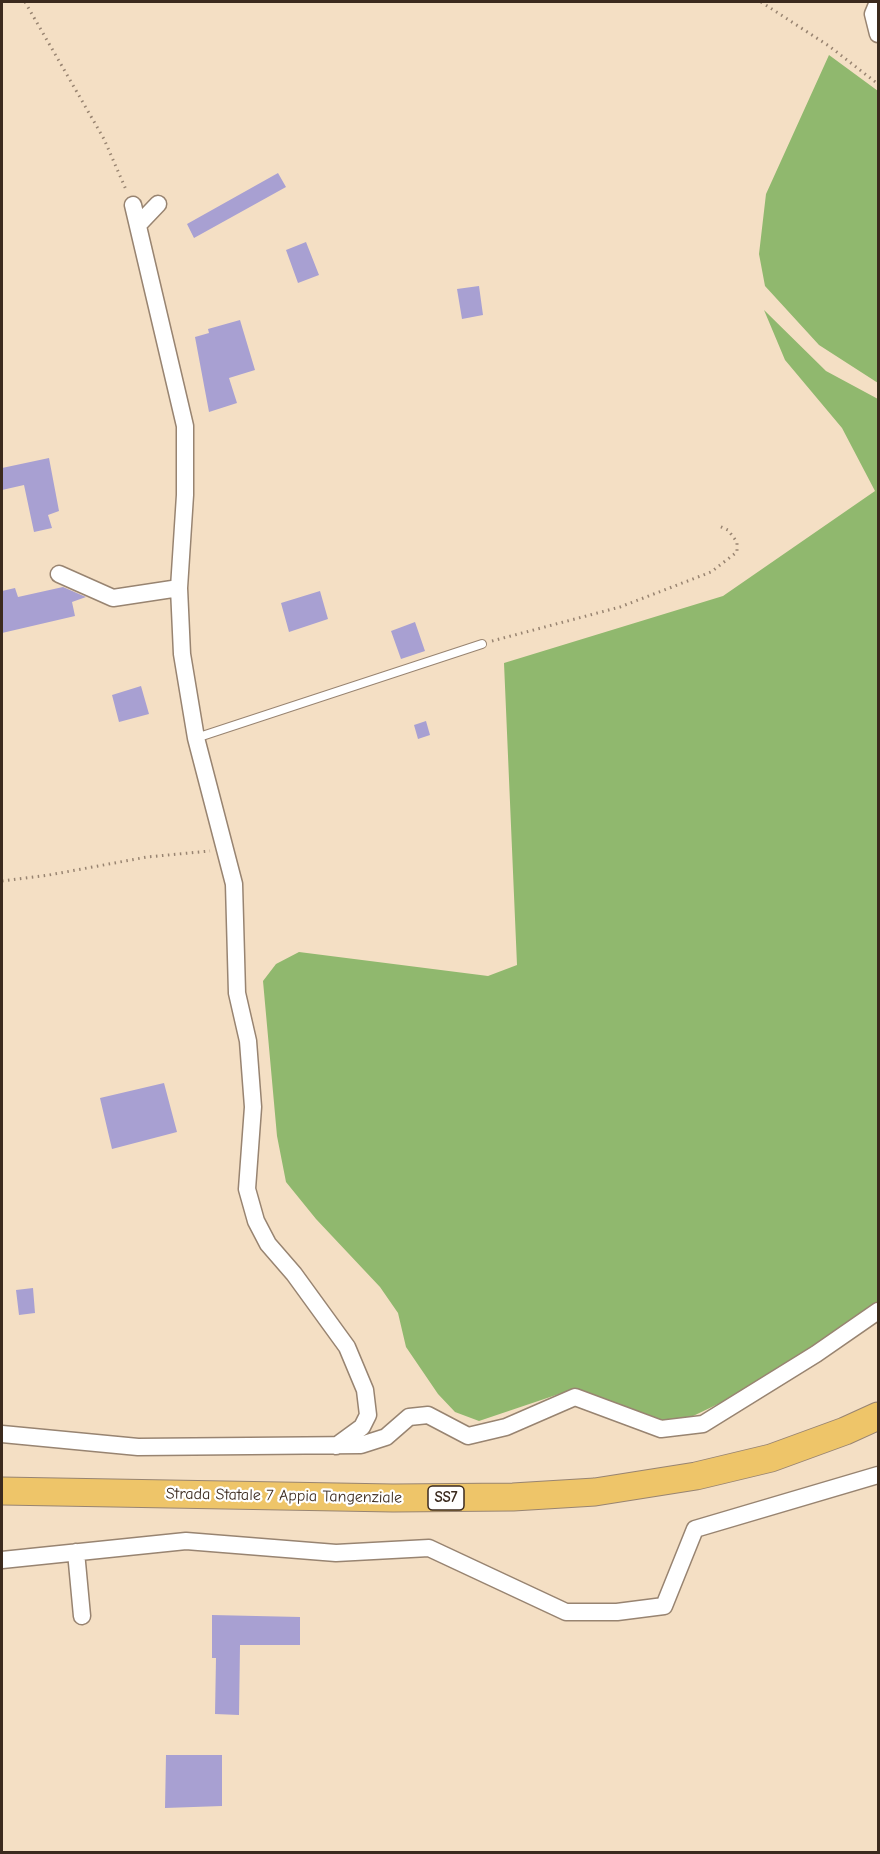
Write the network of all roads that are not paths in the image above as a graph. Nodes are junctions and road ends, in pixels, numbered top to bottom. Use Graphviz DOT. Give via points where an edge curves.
graph roads {
  1 [pos="879,2"];
  2 [pos="879,34"];
  3 [pos="158,204"];
  4 [pos="133,205"];
  5 [pos="138,225"];
  6 [pos="59,574"];
  7 [pos="179,588"];
  8 [pos="482,644"];
  9 [pos="196,738"];
  10 [pos="879,1311"];
  11 [pos="879,1416"];
  12 [pos="2,1434"];
  13 [pos="336,1446"];
  14 [pos="879,1475"];
  15 [pos="2,1491"];
  16 [pos="76,1552"];
  17 [pos="2,1560"];
  18 [pos="82,1616"];
  1 -- 2 [label="street" via="873,14"];
  3 -- 5 [label="street"];
  4 -- 5 [label="street"];
  5 -- 7 [label="street" via="185,426"];
  6 -- 7 [label="street" via="113,598"];
  7 -- 9 [label="street" via="187,716"];
  8 -- 9 [label="lane"];
  9 -- 13 [label="street" via="234,884 237,993 248,1041 253,1107 247,1189 256,1221 268,1244 347,1347 365,1390 368,1415 362,1427"];
  10 -- 13 [label="street" via="703,1424 661,1429 575,1397 506,1427 468,1436 428,1415 408,1417 386,1437 361,1445"];
  11 -- 15 [label="highway, Strada Statale 7 Appia Tangenziale / SS7" via="771,1458 696,1476 595,1492 393,1498"];
  12 -- 13 [label="street" via="138,1447"];
  14 -- 16 [label="street" via="694,1529 664,1606 617,1612 566,1612 429,1548 336,1553 223,1549 186,1541"];
  16 -- 17 [label="street"];
  16 -- 18 [label="street"];
}
